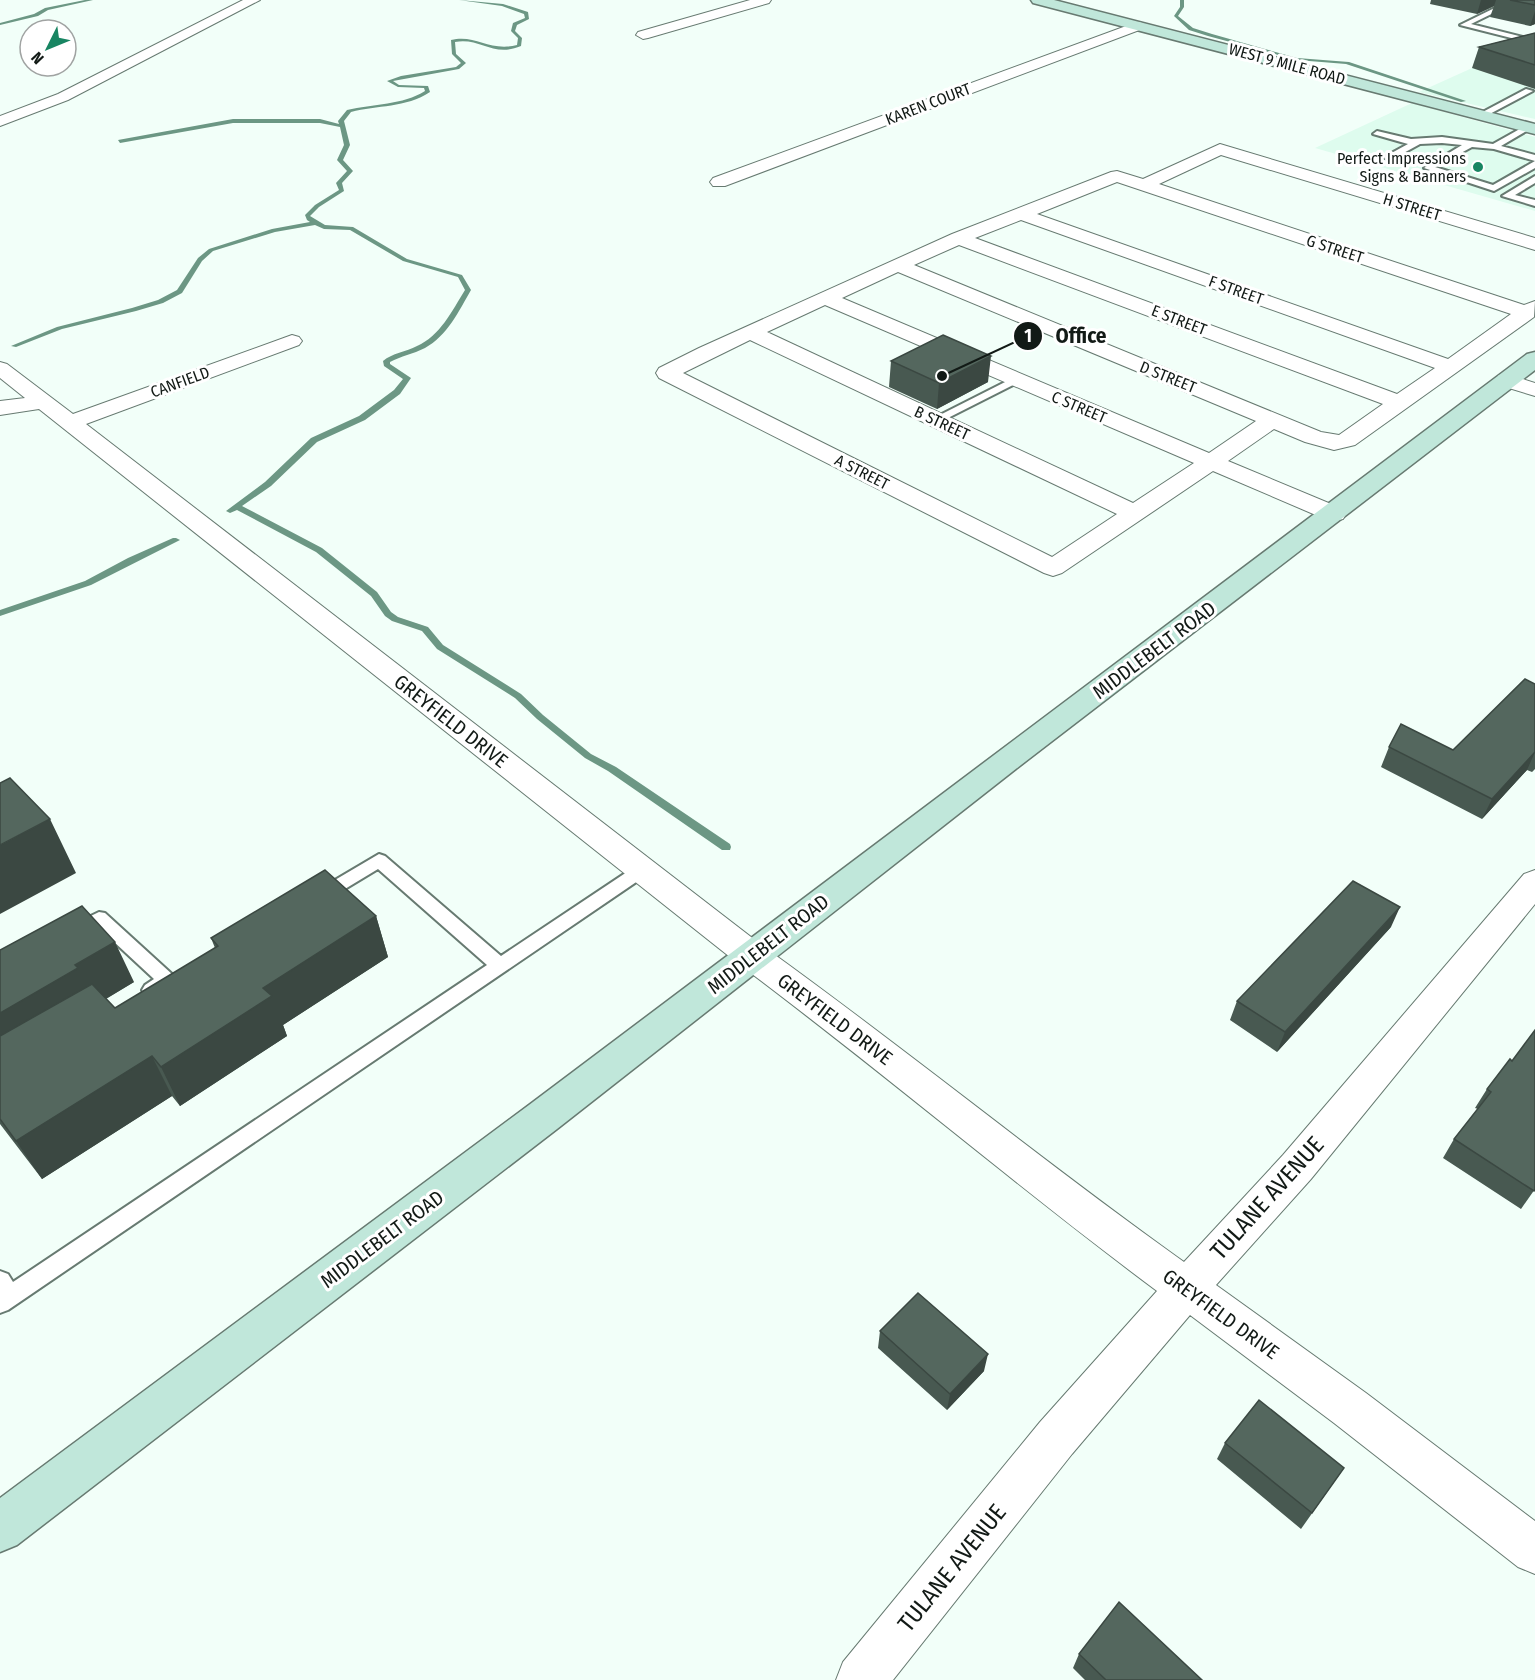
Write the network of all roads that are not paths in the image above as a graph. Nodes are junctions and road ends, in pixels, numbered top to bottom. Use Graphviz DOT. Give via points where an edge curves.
graph roads {
  1 [pos="253,0"];
  2 [pos="764,0"];
  3 [pos="1038,0"];
  4 [pos="1517,0"];
  5 [pos="1137,26"];
  6 [pos="643,35"];
  7 [pos="1535,42"];
  8 [pos="1529,91"];
  9 [pos="1481,115"];
  10 [pos="0,121"];
  11 [pos="1531,128"];
  12 [pos="1377,134"];
  13 [pos="1417,142"];
  14 [pos="1470,144"];
  15 [pos="1494,147"];
  16 [pos="1389,158"];
  17 [pos="1535,158"];
  18 [pos="1535,164"];
  19 [pos="1535,179"];
  20 [pos="719,182"];
  21 [pos="1144,185"];
  22 [pos="1535,203"];
  23 [pos="1021,214"];
  24 [pos="958,237"];
  25 [pos="1535,244"];
  26 [pos="897,265"];
  27 [pos="825,298"];
  28 [pos="1531,310"];
  29 [pos="750,332"];
  30 [pos="292,341"];
  31 [pos="1535,359"];
  32 [pos="1450,367"];
  33 [pos="0,368"];
  34 [pos="1015,380"];
  35 [pos="1507,380"];
  36 [pos="1535,390"];
  37 [pos="42,402"];
  38 [pos="1400,403"];
  39 [pos="0,408"];
  40 [pos="936,420"];
  41 [pos="1273,420"];
  42 [pos="69,423"];
  43 [pos="1210,463"];
  44 [pos="1134,513"];
  45 [pos="1334,514"];
  46 [pos="642,870"];
  47 [pos="1535,882"];
  48 [pos="310,903"];
  49 [pos="59,940"];
  50 [pos="752,956"];
  51 [pos="499,965"];
  52 [pos="137,998"];
  53 [pos="1186,1288"];
  54 [pos="3,1293"];
  55 [pos="0,1528"];
  56 [pos="1535,1550"];
  57 [pos="861,1680"];
  1 -- 10 [label="street" via="63,97"];
  2 -- 6 [label="street"];
  3 -- 5 [label="street, WEST 9 MILE ROAD"];
  4 -- 7 [label="lane" via="1464,25"];
  5 -- 9 [label="street, WEST 9 MILE ROAD"];
  5 -- 20 [label="street, KAREN COURT"];
  8 -- 9 [label="lane"];
  9 -- 11 [label="street, WEST 9 MILE ROAD"];
  11 -- 15 [label="lane"];
  12 -- 13 [label="lane"];
  13 -- 14 [label="lane"];
  13 -- 16 [label="lane"];
  14 -- 15 [label="lane"];
  14 -- 18 [label="lane" via="1428,168 1494,188"];
  15 -- 17 [label="lane"];
  19 -- 22 [label="lane" via="1507,196"];
  21 -- 23 [label="street, G STREET" via="1117,176"];
  21 -- 25 [label="street, H STREET" via="1220,148"];
  21 -- 28 [label="street, G STREET"];
  23 -- 24 [label="street, G STREET"];
  23 -- 32 [label="street, F STREET"];
  24 -- 26 [label="street, G STREET"];
  24 -- 38 [label="street, E STREET"];
  26 -- 27 [label="street, G STREET"];
  26 -- 41 [label="street, D STREET"];
  27 -- 29 [label="street, G STREET"];
  27 -- 34 [label="street, C STREET"];
  28 -- 32 [label="street"];
  29 -- 40 [label="street, B STREET"];
  29 -- 44 [label="street, A STREET" via="667,373 1053,568"];
  30 -- 42 [label="street, CANFIELD"];
  31 -- 35 [label="street, MIDDLEBELT ROAD"];
  32 -- 38 [label="street"];
  33 -- 37 [label="street, GREYFIELD DRIVE"];
  34 -- 40 [label="lane"];
  34 -- 43 [label="street, C STREET"];
  35 -- 36 [label="street"];
  35 -- 45 [label="street, MIDDLEBELT ROAD"];
  37 -- 39 [label="street"];
  37 -- 42 [label="street, GREYFIELD DRIVE"];
  38 -- 41 [label="street, D STREET" via="1347,440 1334,443"];
  40 -- 44 [label="street, B STREET"];
  41 -- 43 [label="street, A STREET"];
  42 -- 46 [label="street, GREYFIELD DRIVE"];
  43 -- 44 [label="street, A STREET"];
  43 -- 45 [label="street, C STREET"];
  45 -- 50 [label="street, MIDDLEBELT ROAD"];
  46 -- 50 [label="street, GREYFIELD DRIVE"];
  46 -- 51 [label="lane"];
  47 -- 53 [label="street, TULANE AVENUE" via="1297,1167"];
  48 -- 51 [label="lane" via="379,860"];
  49 -- 52 [label="lane" via="99,918 175,979"];
  50 -- 53 [label="street, GREYFIELD DRIVE" via="857,1033 1071,1204"];
  50 -- 55 [label="street, MIDDLEBELT ROAD"];
  51 -- 54 [label="lane"];
  53 -- 56 [label="street, GREYFIELD DRIVE"];
  53 -- 57 [label="street, TULANE AVENUE" via="1056,1438"];
}
